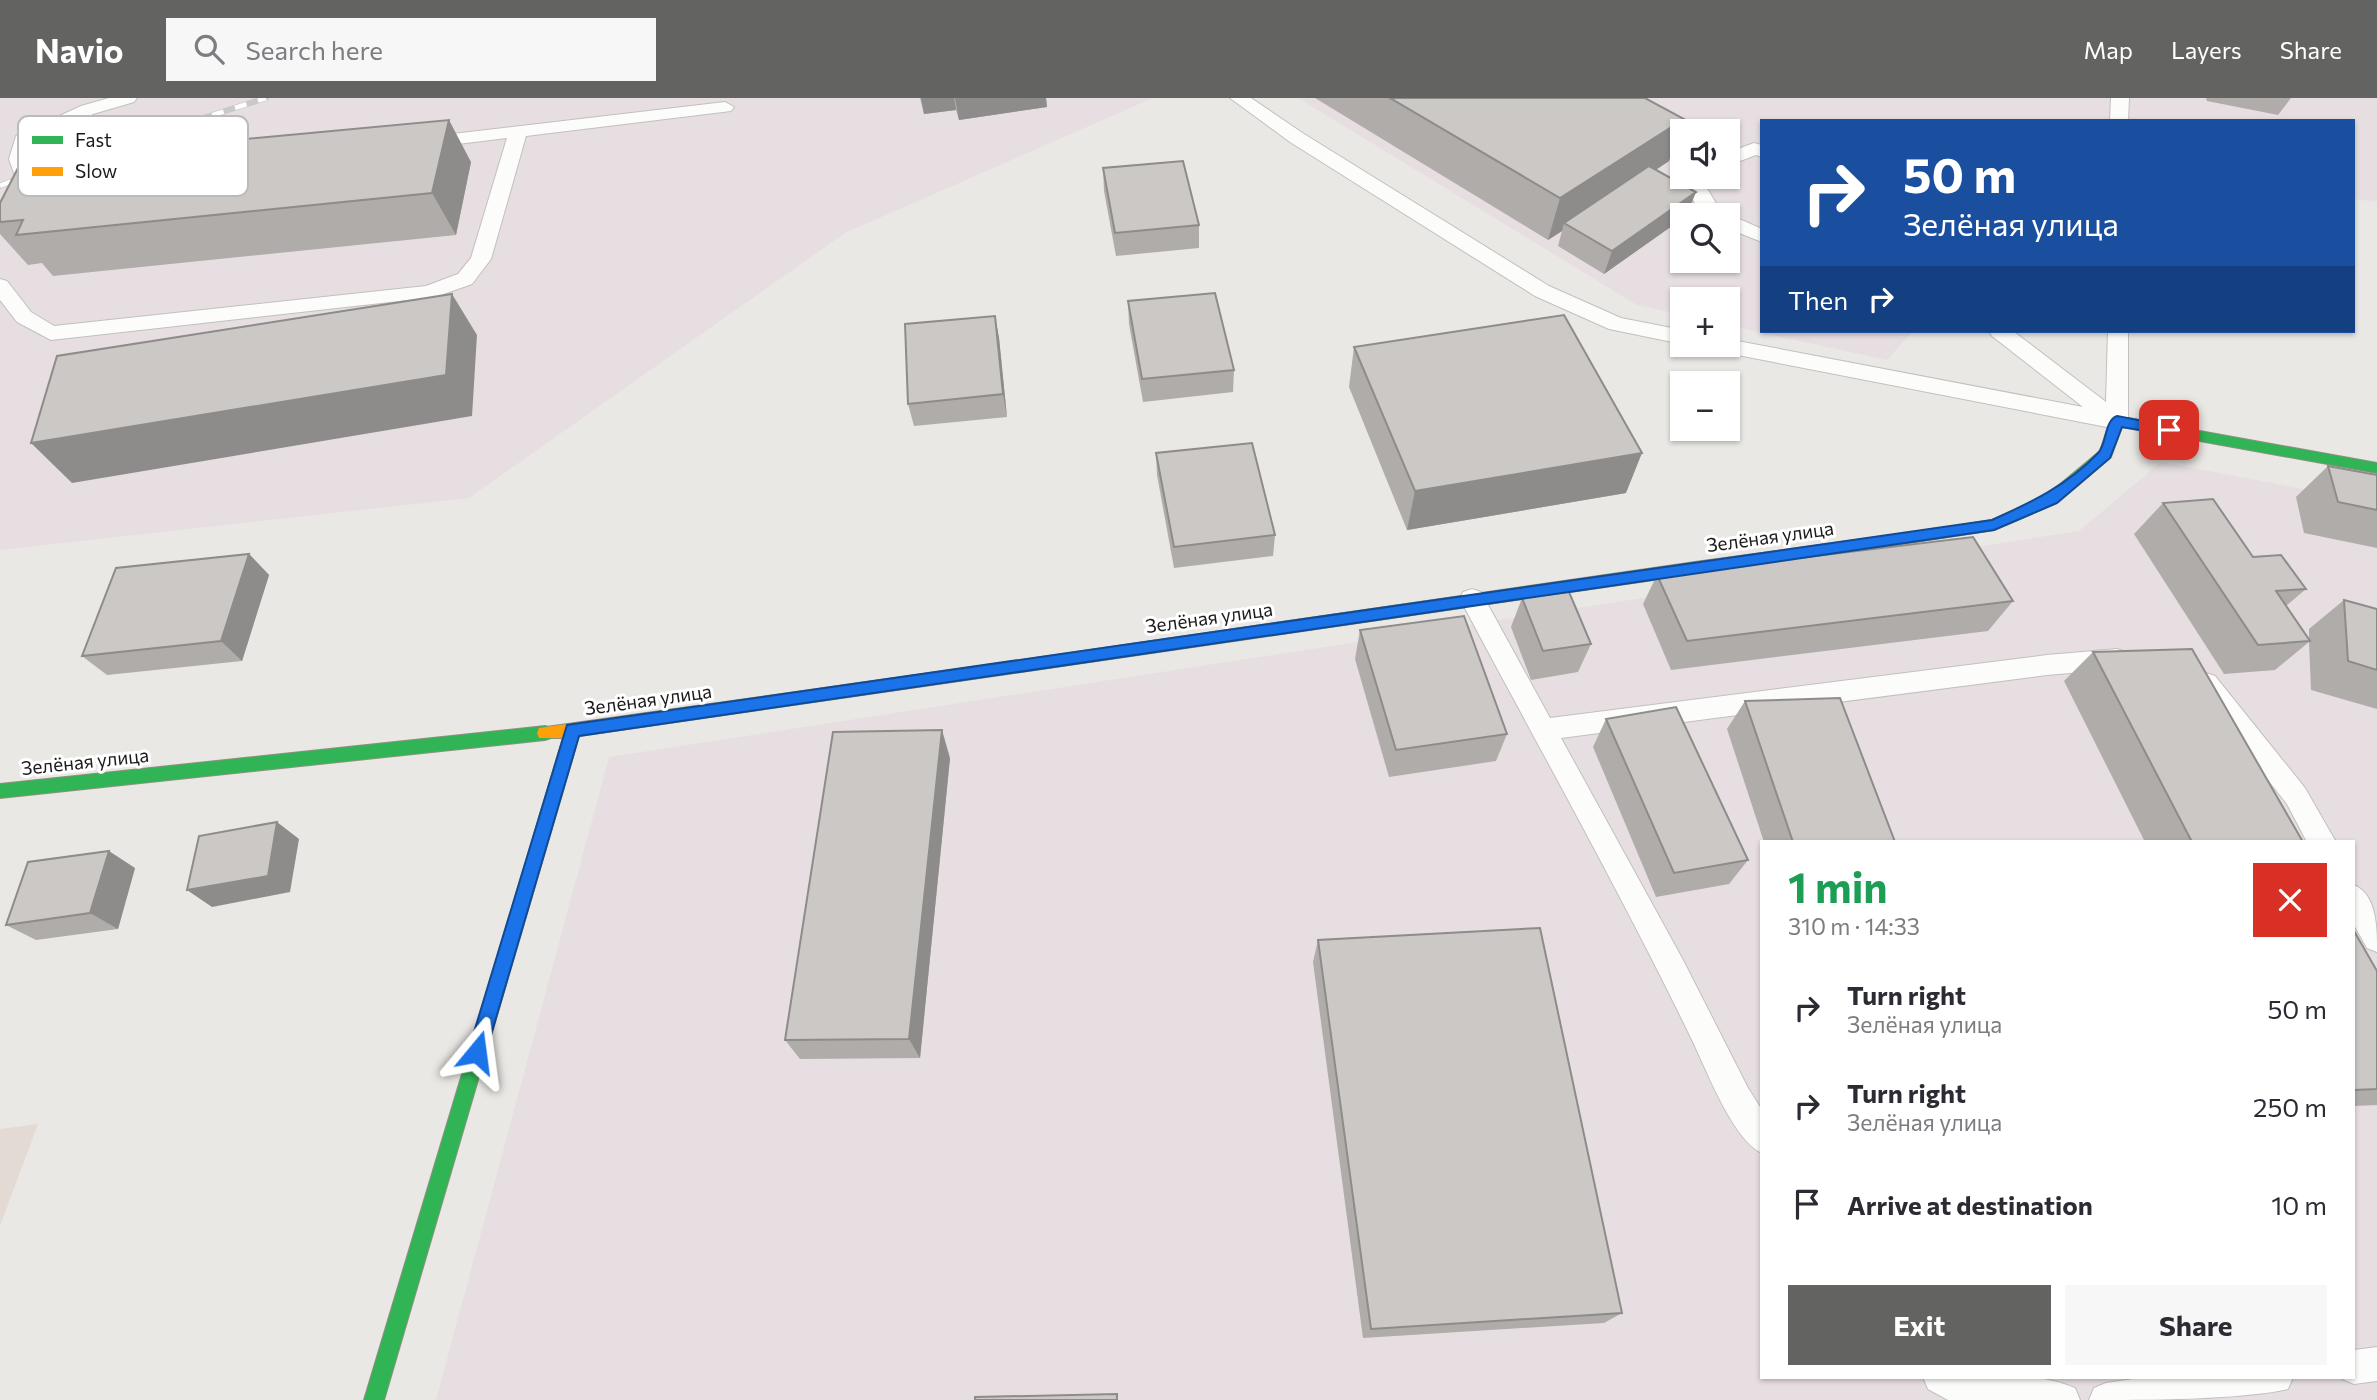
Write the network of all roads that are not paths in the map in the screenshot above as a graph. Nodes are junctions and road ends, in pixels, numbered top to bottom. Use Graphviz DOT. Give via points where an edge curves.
graph roads {
  1 [pos="128,98"];
  2 [pos="1239,98"];
  3 [pos="1602,98"];
  4 [pos="2120,98"];
  5 [pos="725,107"];
  6 [pos="75,116"];
  7 [pos="2119,119"];
  8 [pos="517,131"];
  9 [pos="1670,135"];
  10 [pos="409,144"];
  11 [pos="1760,150"];
  12 [pos="1740,155"];
  13 [pos="26,196"];
  14 [pos="23,199"];
  15 [pos="1740,227"];
  16 [pos="1760,235"];
  17 [pos="0,286"];
  18 [pos="2002,333"];
  19 [pos="2118,333"];
  20 [pos="1670,335"];
  21 [pos="1740,348"];
  22 [pos="2117,421"];
  23 [pos="2377,468"];
  24 [pos="1472,599"];
  25 [pos="2143,656"];
  26 [pos="2182,665"];
  27 [pos="573,730"];
  28 [pos="1542,730"];
  29 [pos="0,791"];
  30 [pos="2321,840"];
  31 [pos="2355,900"];
  32 [pos="2377,939"];
  33 [pos="1760,1134"];
  34 [pos="2377,1364"];
  35 [pos="2355,1367"];
  36 [pos="1943,1379"];
  37 [pos="2261,1379"];
  38 [pos="374,1400"];
  39 [pos="2063,1400"];
  40 [pos="2106,1400"];
  1 -- 6 [label="lane"];
  2 -- 20 [label="lane" via="1542,290 1616,324"];
  3 -- 9 [label="lane"];
  4 -- 7 [label="lane"];
  5 -- 8 [label="lane"];
  8 -- 10 [label="lane"];
  8 -- 17 [label="lane" via="481,260 465,279 428,292 51,333 24,317"];
  11 -- 12 [label="lane"];
  13 -- 14 [label="lane"];
  15 -- 16 [label="lane"];
  18 -- 22 [label="lane"];
  19 -- 22 [label="lane"];
  21 -- 22 [label="lane"];
  22 -- 23 [label="street"];
  22 -- 24 [label="street, Зелёная улица" via="2106,454 2052,499 1994,525"];
  24 -- 27 [label="street, Зелёная улица"];
  24 -- 28 [label="lane"];
  25 -- 28 [label="lane"];
  26 -- 30 [label="lane" via="2195,670 2296,796"];
  27 -- 29 [label="street, Зелёная улица"];
  27 -- 38 [label="street"];
  28 -- 33 [label="lane" via="1673,970 1737,1099"];
  31 -- 32 [label="lane"];
  34 -- 35 [label="lane"];
  36 -- 39 [label="lane"];
  37 -- 40 [label="lane"];
}
